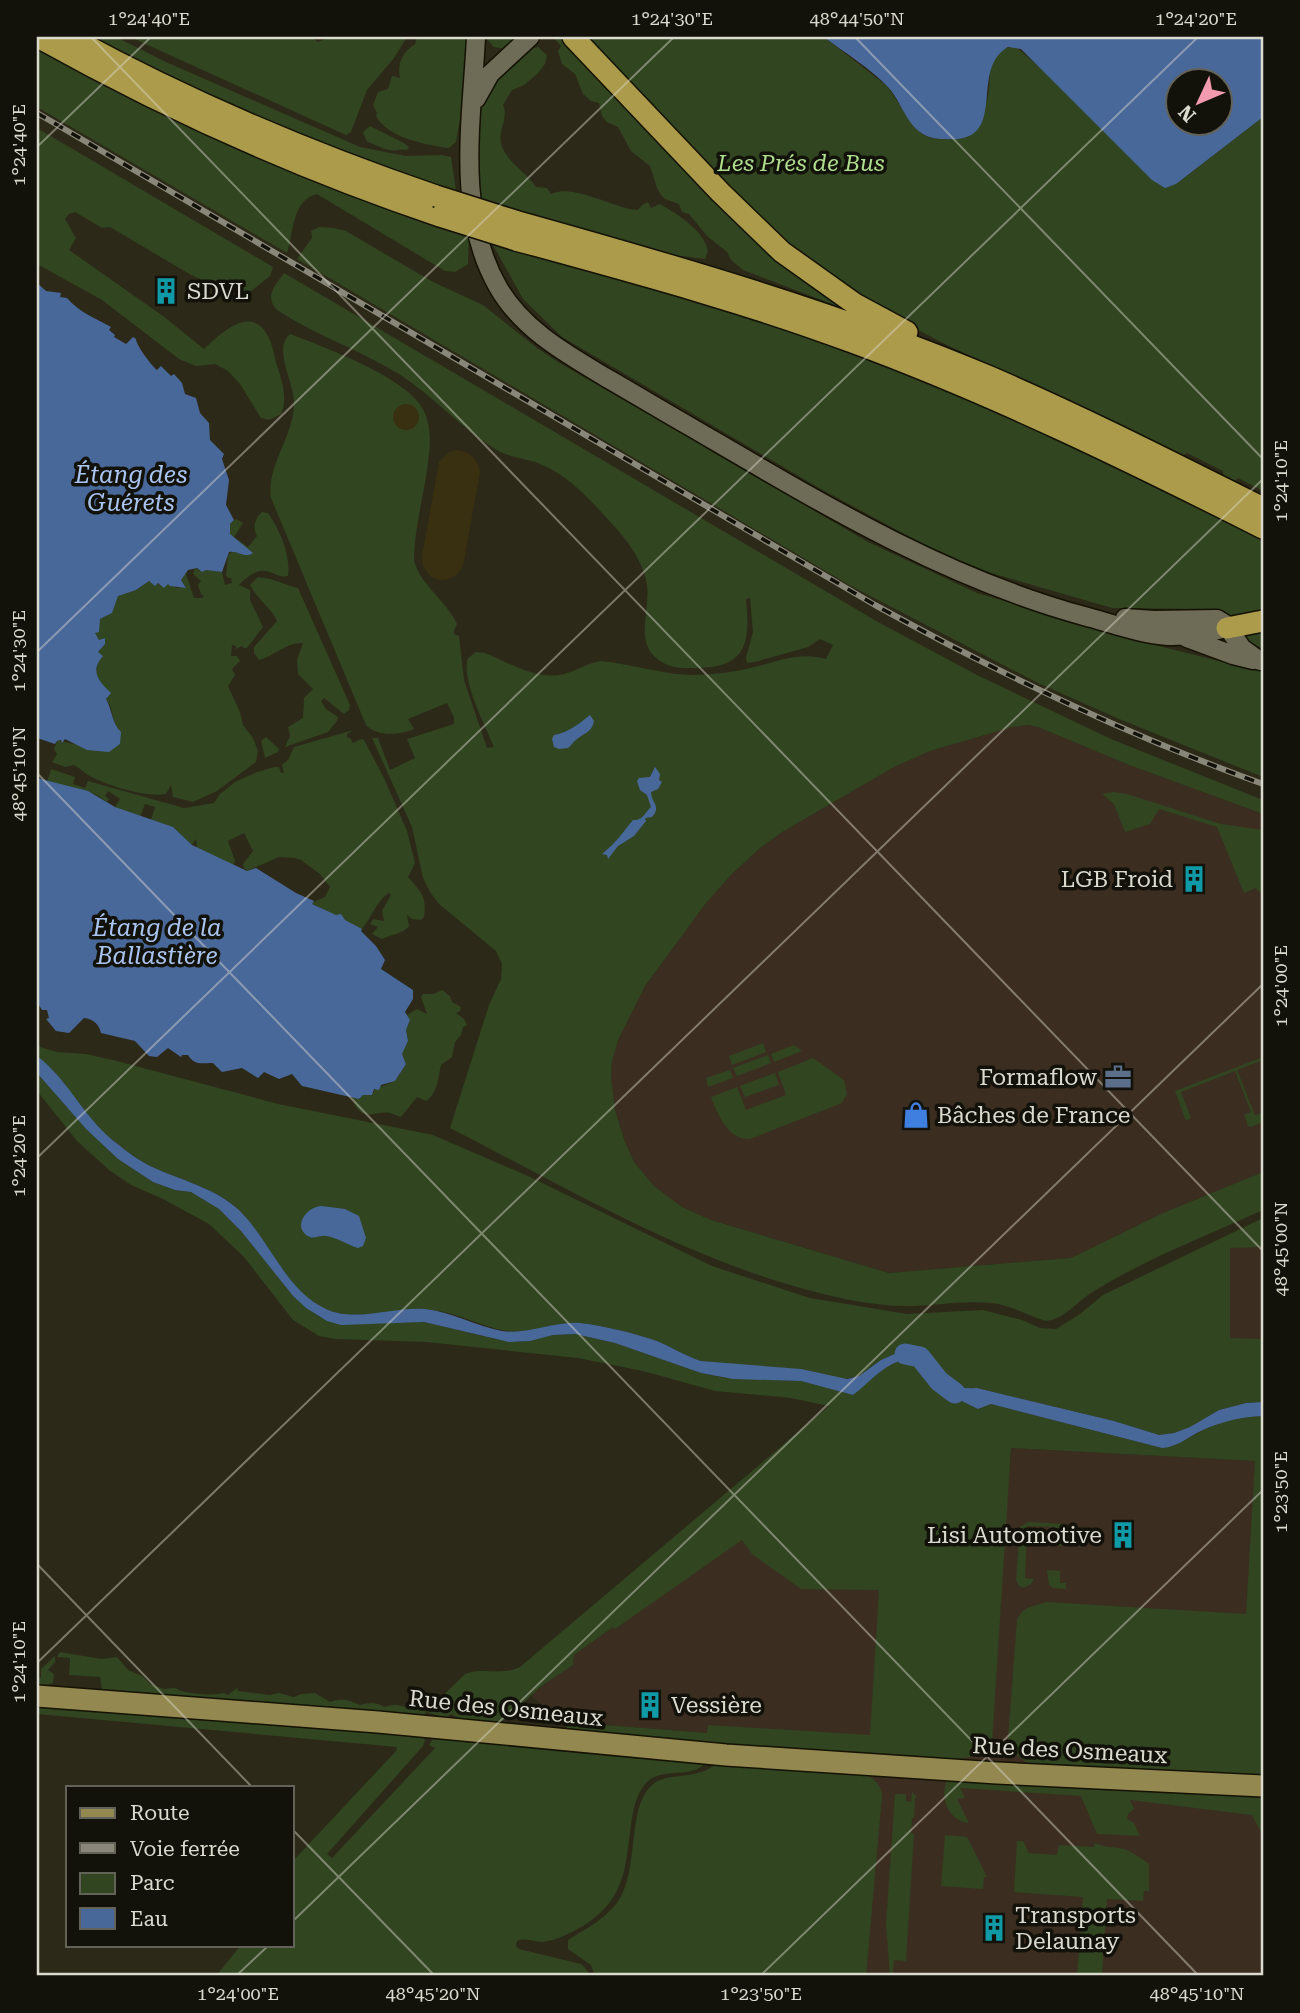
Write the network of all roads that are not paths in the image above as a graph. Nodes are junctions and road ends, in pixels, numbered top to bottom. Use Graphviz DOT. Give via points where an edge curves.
graph roads {
  1 [pos="38,37"];
  2 [pos="70,37"];
  3 [pos="477,37"];
  4 [pos="530,37"];
  5 [pos="573,37"];
  6 [pos="508,56"];
  7 [pos="472,109"];
  8 [pos="438,206"];
  9 [pos="516,230"];
  10 [pos="924,351"];
  11 [pos="1263,508"];
  12 [pos="1263,528"];
  13 [pos="971,578"];
  14 [pos="1263,621"];
  15 [pos="1227,628"];
  16 [pos="1178,636"];
  17 [pos="1262,661"];
  18 [pos="37,1696"];
  19 [pos="1263,1786"];
  1 -- 8 [label="highway" via="226,133 312,170"];
  2 -- 8 [label="highway" via="266,132"];
  3 -- 6 [label="street" via="491,50"];
  3 -- 7 [label="street"];
  4 -- 6 [label="street"];
  5 -- 10 [label="highway" via="782,252 847,299 917,337"];
  6 -- 7 [label="street" via="486,79"];
  7 -- 13 [label="street" via="469,179 481,242 498,288 533,329 569,355 841,515"];
  8 -- 9 [label="highway, bridge"];
  9 -- 10 [label="highway" via="679,267"];
  9 -- 12 [label="highway" via="918,367 1024,411"];
  10 -- 11 [label="highway" via="1082,419"];
  13 -- 15 [label="street" via="1122,617 1213,618"];
  13 -- 16 [label="street" via="1054,608 1135,630"];
  14 -- 15 [label="highway"];
  15 -- 16 [label="street"];
  15 -- 17 [label="street" via="1242,648"];
  16 -- 17 [label="street"];
  18 -- 19 [label="main road, Rue des Osmeaux" via="740,1756"];
}
